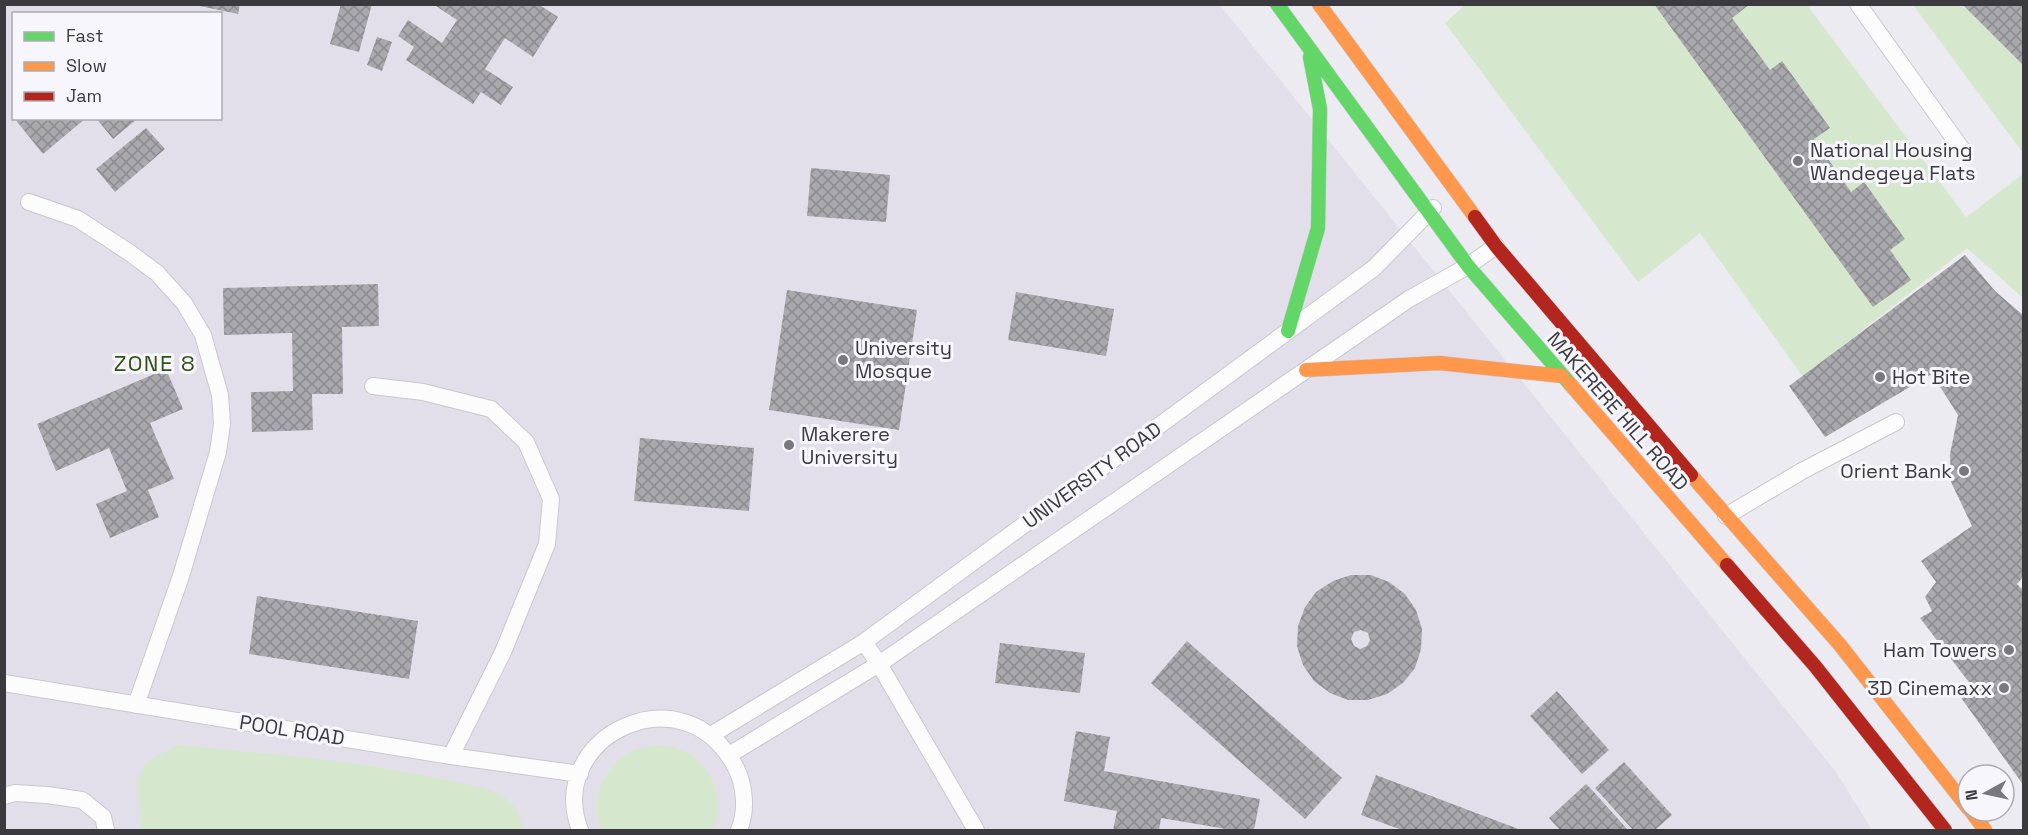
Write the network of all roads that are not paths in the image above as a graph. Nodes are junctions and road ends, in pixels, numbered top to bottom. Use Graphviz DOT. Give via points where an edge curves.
graph roads {
  1 [pos="1277,4"];
  2 [pos="1319,4"];
  3 [pos="1858,4"];
  4 [pos="1309,47"];
  5 [pos="1961,147"];
  6 [pos="1455,191"];
  7 [pos="29,202"];
  8 [pos="1428,212"];
  9 [pos="1496,246"];
  10 [pos="1468,266"];
  11 [pos="1288,332"];
  12 [pos="1306,370"];
  13 [pos="1562,376"];
  14 [pos="373,386"];
  15 [pos="1896,422"];
  16 [pos="1726,516"];
  17 [pos="864,642"];
  18 [pos="879,664"];
  19 [pos="4,683"];
  20 [pos="136,705"];
  21 [pos="711,735"];
  22 [pos="729,755"];
  23 [pos="451,756"];
  24 [pos="580,774"];
  25 [pos="1956,792"];
  26 [pos="4,796"];
  27 [pos="106,831"];
  28 [pos="580,831"];
  29 [pos="739,831"];
  30 [pos="976,831"];
  31 [pos="1945,831"];
  1 -- 4 [label="main road, MAKERERE HILL ROAD"];
  2 -- 6 [label="main road, MAKERERE HILL ROAD"];
  3 -- 5 [label="lane"];
  4 -- 8 [label="main road, MAKERERE HILL ROAD"];
  4 -- 11 [label="main road" via="1320,109 1318,228"];
  6 -- 8 [label="lane, UNIVERSITY ROAD"];
  6 -- 9 [label="main road, MAKERERE HILL ROAD"];
  7 -- 20 [label="lane" via="78,219 157,273 184,303 202,335 220,395 222,424 218,452 181,576"];
  8 -- 10 [label="main road, MAKERERE HILL ROAD"];
  8 -- 11 [label="lane, UNIVERSITY ROAD" via="1374,268"];
  9 -- 10 [label="lane, UNIVERSITY ROAD"];
  9 -- 16 [label="main road, MAKERERE HILL ROAD"];
  10 -- 12 [label="lane, UNIVERSITY ROAD" via="1409,299"];
  10 -- 13 [label="main road, MAKERERE HILL ROAD"];
  11 -- 17 [label="lane, UNIVERSITY ROAD"];
  12 -- 13 [label="main road" via="1438,363"];
  12 -- 18 [label="lane, UNIVERSITY ROAD"];
  13 -- 31 [label="main road, MAKERERE HILL ROAD" via="1815,666"];
  14 -- 23 [label="lane" via="423,392 491,409 526,442 551,499 547,544 504,652"];
  15 -- 16 [label="lane"];
  16 -- 25 [label="main road, MAKERERE HILL ROAD" via="1840,645"];
  17 -- 18 [label="lane"];
  17 -- 21 [label="lane, UNIVERSITY ROAD"];
  18 -- 22 [label="lane, UNIVERSITY ROAD"];
  18 -- 30 [label="lane"];
  19 -- 20 [label="lane, POOL ROAD"];
  20 -- 23 [label="lane, POOL ROAD"];
  21 -- 22 [label="lane"];
  21 -- 24 [label="lane" via="688,723 662,718 635,721 611,733 592,751"];
  22 -- 29 [label="lane" via="740,777 744,801"];
  23 -- 24 [label="lane, POOL ROAD"];
  24 -- 28 [label="lane" via="575,798"];
  26 -- 27 [label="lane" via="15,793 82,800 103,818"];
}
